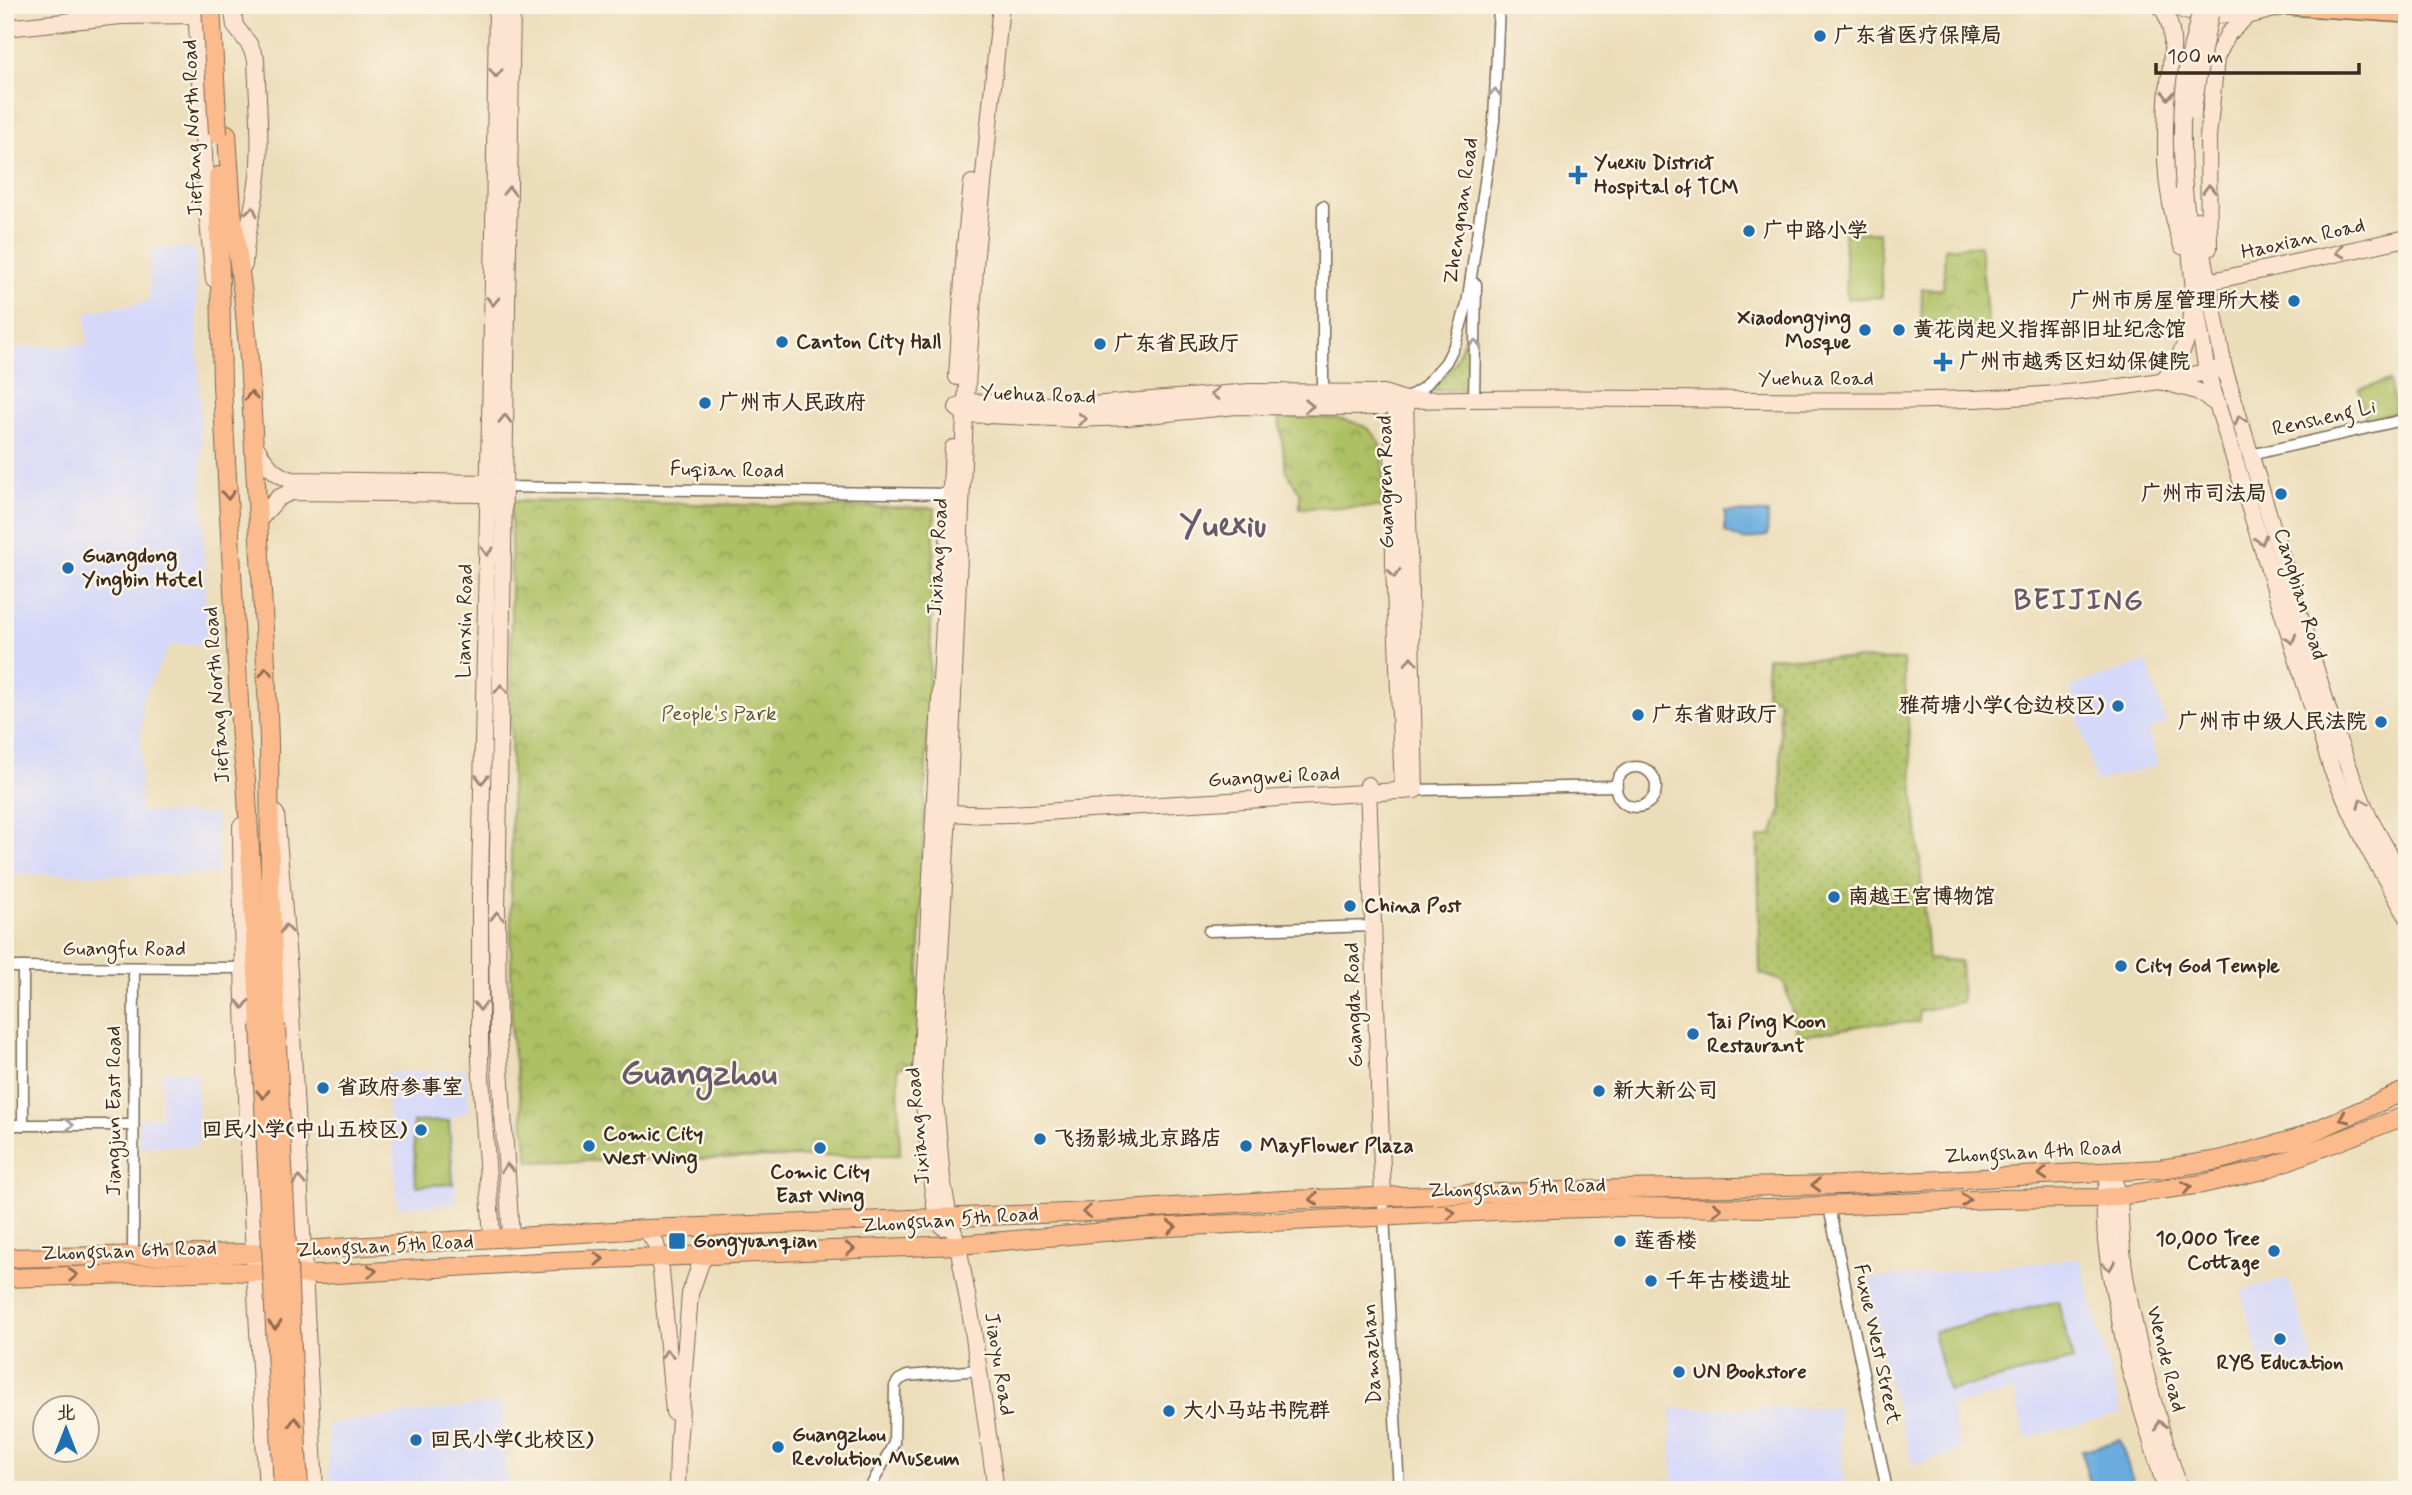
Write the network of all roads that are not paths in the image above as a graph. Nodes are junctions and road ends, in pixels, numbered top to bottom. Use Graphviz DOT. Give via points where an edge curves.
graph roads {
  1 [pos="220,5"];
  2 [pos="497,5"];
  3 [pos="512,5"];
  4 [pos="992,5"];
  5 [pos="1001,5"];
  6 [pos="1499,5"];
  7 [pos="2160,5"];
  8 [pos="2170,5"];
  9 [pos="2202,5"];
  10 [pos="2212,5"];
  11 [pos="2290,5"];
  12 [pos="201,8"];
  13 [pos="233,13"];
  14 [pos="2407,13"];
  15 [pos="5,28"];
  16 [pos="198,37"];
  17 [pos="2172,51"];
  18 [pos="2216,58"];
  19 [pos="223,134"];
  20 [pos="2189,188"];
  21 [pos="1323,206"];
  22 [pos="2407,238"];
  23 [pos="1476,246"];
  24 [pos="2192,272"];
  25 [pos="2208,282"];
  26 [pos="244,303"];
  27 [pos="219,304"];
  28 [pos="2224,368"];
  29 [pos="2207,372"];
  30 [pos="2162,382"];
  31 [pos="1323,391"];
  32 [pos="1474,399"];
  33 [pos="1405,400"];
  34 [pos="2218,405"];
  35 [pos="962,408"];
  36 [pos="2407,419"];
  37 [pos="253,442"];
  38 [pos="2250,455"];
  39 [pos="494,488"];
  40 [pos="950,494"];
  41 [pos="258,521"];
  42 [pos="241,740"];
  43 [pos="269,741"];
  44 [pos="1617,786"];
  45 [pos="1409,787"];
  46 [pos="1369,789"];
  47 [pos="943,808"];
  48 [pos="2407,886"];
  49 [pos="2407,916"];
  50 [pos="1372,926"];
  51 [pos="1209,930"];
  52 [pos="5,967"];
  53 [pos="23,967"];
  54 [pos="134,968"];
  55 [pos="242,968"];
  56 [pos="268,1025"];
  57 [pos="2407,1090"];
  58 [pos="2407,1115"];
  59 [pos="5,1125"];
  60 [pos="23,1125"];
  61 [pos="133,1125"];
  62 [pos="2111,1171"];
  63 [pos="1647,1188"];
  64 [pos="2111,1196"];
  65 [pos="1383,1197"];
  66 [pos="1829,1207"];
  67 [pos="1383,1216"];
  68 [pos="943,1219"];
  69 [pos="646,1229"];
  70 [pos="511,1236"];
  71 [pos="492,1237"];
  72 [pos="958,1245"];
  73 [pos="133,1254"];
  74 [pos="279,1254"];
  75 [pos="708,1254"];
  76 [pos="659,1256"];
  77 [pos="5,1258"];
  78 [pos="255,1272"];
  79 [pos="303,1275"];
  80 [pos="5,1278"];
  81 [pos="979,1370"];
  82 [pos="678,1446"];
  83 [pos="267,1490"];
  84 [pos="283,1490"];
  85 [pos="299,1490"];
  86 [pos="316,1490"];
  87 [pos="677,1490"];
  88 [pos="869,1490"];
  89 [pos="996,1490"];
  90 [pos="1399,1490"];
  91 [pos="1887,1490"];
  92 [pos="2166,1490"];
  93 [pos="2180,1490"];
  1 -- 19 [label="main road, Jiefang North Road"];
  2 -- 39 [label="street, Lianxin Road, one-way"];
  39 -- 3 [label="street, Lianxin Road, one-way"];
  4 -- 35 [label="street, Jixiang Road" via="965,246"];
  5 -- 35 [label="street, Jixiang Road"];
  23 -- 6 [label="street, Zhengnan Road, one-way" via="1494,121"];
  7 -- 17 [label="street, Cangbian Road" via="2167,15"];
  8 -- 11 [label="street" via="2215,16"];
  9 -- 20 [label="street, bridge" via="2183,106 2181,147"];
  10 -- 20 [label="street, bridge" via="2195,91"];
  11 -- 14 [label="highway"];
  11 -- 18 [label="street, Cangbian Road" via="2247,16 2228,34"];
  12 -- 15 [label="street"];
  12 -- 16 [label="street"];
  12 -- 19 [label="main road, Jiefang North Road, bridge"];
  13 -- 16 [label="street" via="207,26"];
  26 -- 13 [label="street, one-way" via="246,236 259,162 256,59 237,31"];
  16 -- 27 [label="street" via="208,226"];
  17 -- 18 [label="street" via="2180,35 2198,28 2211,35"];
  17 -- 24 [label="street, Cangbian Road, one-way" via="2168,189"];
  25 -- 18 [label="street, Cangbian Road, one-way" via="2208,137"];
  19 -- 26 [label="main road, Jiefang North Road"];
  19 -- 27 [label="main road, Jiefang North Road"];
  20 -- 24 [label="street, Cangbian Road"];
  20 -- 25 [label="street, Cangbian Road"];
  21 -- 31 [label="street"];
  22 -- 25 [label="street, Haoxian Road, one-way"];
  32 -- 23 [label="street, one-way"];
  23 -- 33 [label="street, Zhengnan Road" via="1456,342 1434,376"];
  24 -- 29 [label="street, Cangbian Road"];
  24 -- 30 [label="street" via="2187,342"];
  25 -- 28 [label="street, Cangbian Road"];
  37 -- 26 [label="main road, Jiefang North Road, one-way"];
  27 -- 42 [label="main road, Jiefang North Road, one-way"];
  28 -- 29 [label="street, Yuehua Road"];
  38 -- 28 [label="street, Cangbian Road, one-way"];
  29 -- 30 [label="street, Yuehua Road"];
  29 -- 34 [label="street, Cangbian Road"];
  30 -- 32 [label="street, Yuehua Road" via="1939,401"];
  30 -- 34 [label="street" via="2197,391"];
  31 -- 33 [label="street, Yuehua Road" via="1384,393"];
  31 -- 35 [label="street, Yuehua Road, one-way" via="1223,393 1079,406"];
  32 -- 33 [label="street, Yuehua Road"];
  35 -- 33 [label="street, Yuehua Road, one-way" via="1102,419 1237,406 1384,407"];
  33 -- 45 [label="street, Guangren Road"];
  34 -- 49 [label="street, Cangbian Road, one-way" via="2332,770 2369,850"];
  35 -- 40 [label="street, Jixiang Road"];
  35 -- 47 [label="street, Jixiang Road"];
  36 -- 38 [label="street, Rensheng Li"];
  37 -- 39 [label="street, Fuqian Road" via="267,466 293,480"];
  37 -- 41 [label="main road, Jiefang North Road"];
  48 -- 38 [label="street, Cangbian Road, one-way" via="2381,843 2348,768"];
  39 -- 40 [label="street, Fuqian Road"];
  39 -- 41 [label="street, Fuqian Road" via="291,492 278,498"];
  70 -- 39 [label="street, Lianxin Road, one-way" via="497,1000"];
  39 -- 71 [label="street, Lianxin Road, one-way" via="480,884 480,1062"];
  40 -- 47 [label="street, Jixiang Road"];
  43 -- 41 [label="main road, Jiefang North Road, one-way"];
  42 -- 55 [label="street"];
  42 -- 56 [label="main road, Jiefang North Road"];
  43 -- 56 [label="main road, Jiefang North Road"];
  74 -- 43 [label="street, one-way" via="287,932"];
  44 -- 45 [label="street, Guangwei Road"];
  45 -- 46 [label="street, Guangwei Road"];
  46 -- 47 [label="street, Guangwei Road" via="1045,812"];
  46 -- 50 [label="street, Guangda Road"];
  47 -- 68 [label="street, Jixiang Road" via="933,1079"];
  50 -- 51 [label="street"];
  50 -- 65 [label="street, Guangda Road"];
  52 -- 53 [label="street, Guangfu Road"];
  53 -- 54 [label="street, Guangfu Road"];
  53 -- 60 [label="street"];
  54 -- 55 [label="street, Guangfu Road"];
  54 -- 61 [label="street, Jiangjun East Road"];
  55 -- 74 [label="street, one-way"];
  56 -- 74 [label="main road, Jiefang North Road, bridge"];
  57 -- 62 [label="main road, Zhongshan 4th Road, one-way" via="2260,1150 2186,1166"];
  64 -- 58 [label="main road, one-way" via="2169,1190 2263,1170"];
  59 -- 60 [label="street"];
  60 -- 61 [label="street, one-way"];
  61 -- 73 [label="street, Jiangjun East Road"];
  62 -- 63 [label="main road, Zhongshan 4th Road, one-way" via="1843,1185"];
  62 -- 64 [label="street"];
  63 -- 65 [label="main road, Zhongshan 5th Road"];
  66 -- 64 [label="main road, one-way"];
  64 -- 92 [label="street, Wende Road, one-way" via="2106,1242 2116,1304"];
  93 -- 64 [label="street, Wende Road, one-way" via="2136,1333"];
  65 -- 67 [label="street, Guangda Road"];
  65 -- 68 [label="main road, Zhongshan 5th Road, one-way"];
  67 -- 66 [label="main road, Zhongshan 5th Road, one-way"];
  66 -- 91 [label="street, Fuxue West Street"];
  72 -- 67 [label="main road, Zhongshan 5th Road, one-way" via="1138,1229"];
  67 -- 90 [label="street, Damazhan"];
  68 -- 69 [label="main road, Zhongshan 5th Road"];
  68 -- 72 [label="street, Jixiang Road"];
  69 -- 70 [label="main road, Zhongshan 5th Road"];
  69 -- 76 [label="street"];
  70 -- 71 [label="main road, Zhongshan 5th Road"];
  71 -- 74 [label="main road, Zhongshan 5th Road"];
  75 -- 72 [label="main road, Zhongshan 5th Road, one-way"];
  72 -- 81 [label="street, Jiaoyu Road"];
  73 -- 74 [label="main road, Zhongshan 6th Road"];
  73 -- 77 [label="main road, Zhongshan 6th Road"];
  74 -- 78 [label="street"];
  74 -- 79 [label="street"];
  74 -- 84 [label="main road, one-way, bridge"];
  85 -- 74 [label="main road, one-way, bridge"];
  75 -- 76 [label="main road, Zhongshan 5th Road"];
  75 -- 82 [label="street" via="690,1293"];
  79 -- 76 [label="main road, Zhongshan 5th Road, one-way"];
  82 -- 76 [label="street, one-way"];
  78 -- 79 [label="main road, Zhongshan 5th Road"];
  80 -- 78 [label="main road, Zhongshan 6th Road, one-way"];
  78 -- 83 [label="street"];
  79 -- 86 [label="street"];
  81 -- 88 [label="street" via="899,1380 895,1385 894,1443"];
  81 -- 89 [label="street, Jiaoyu Road"];
  82 -- 87 [label="street"];
}
